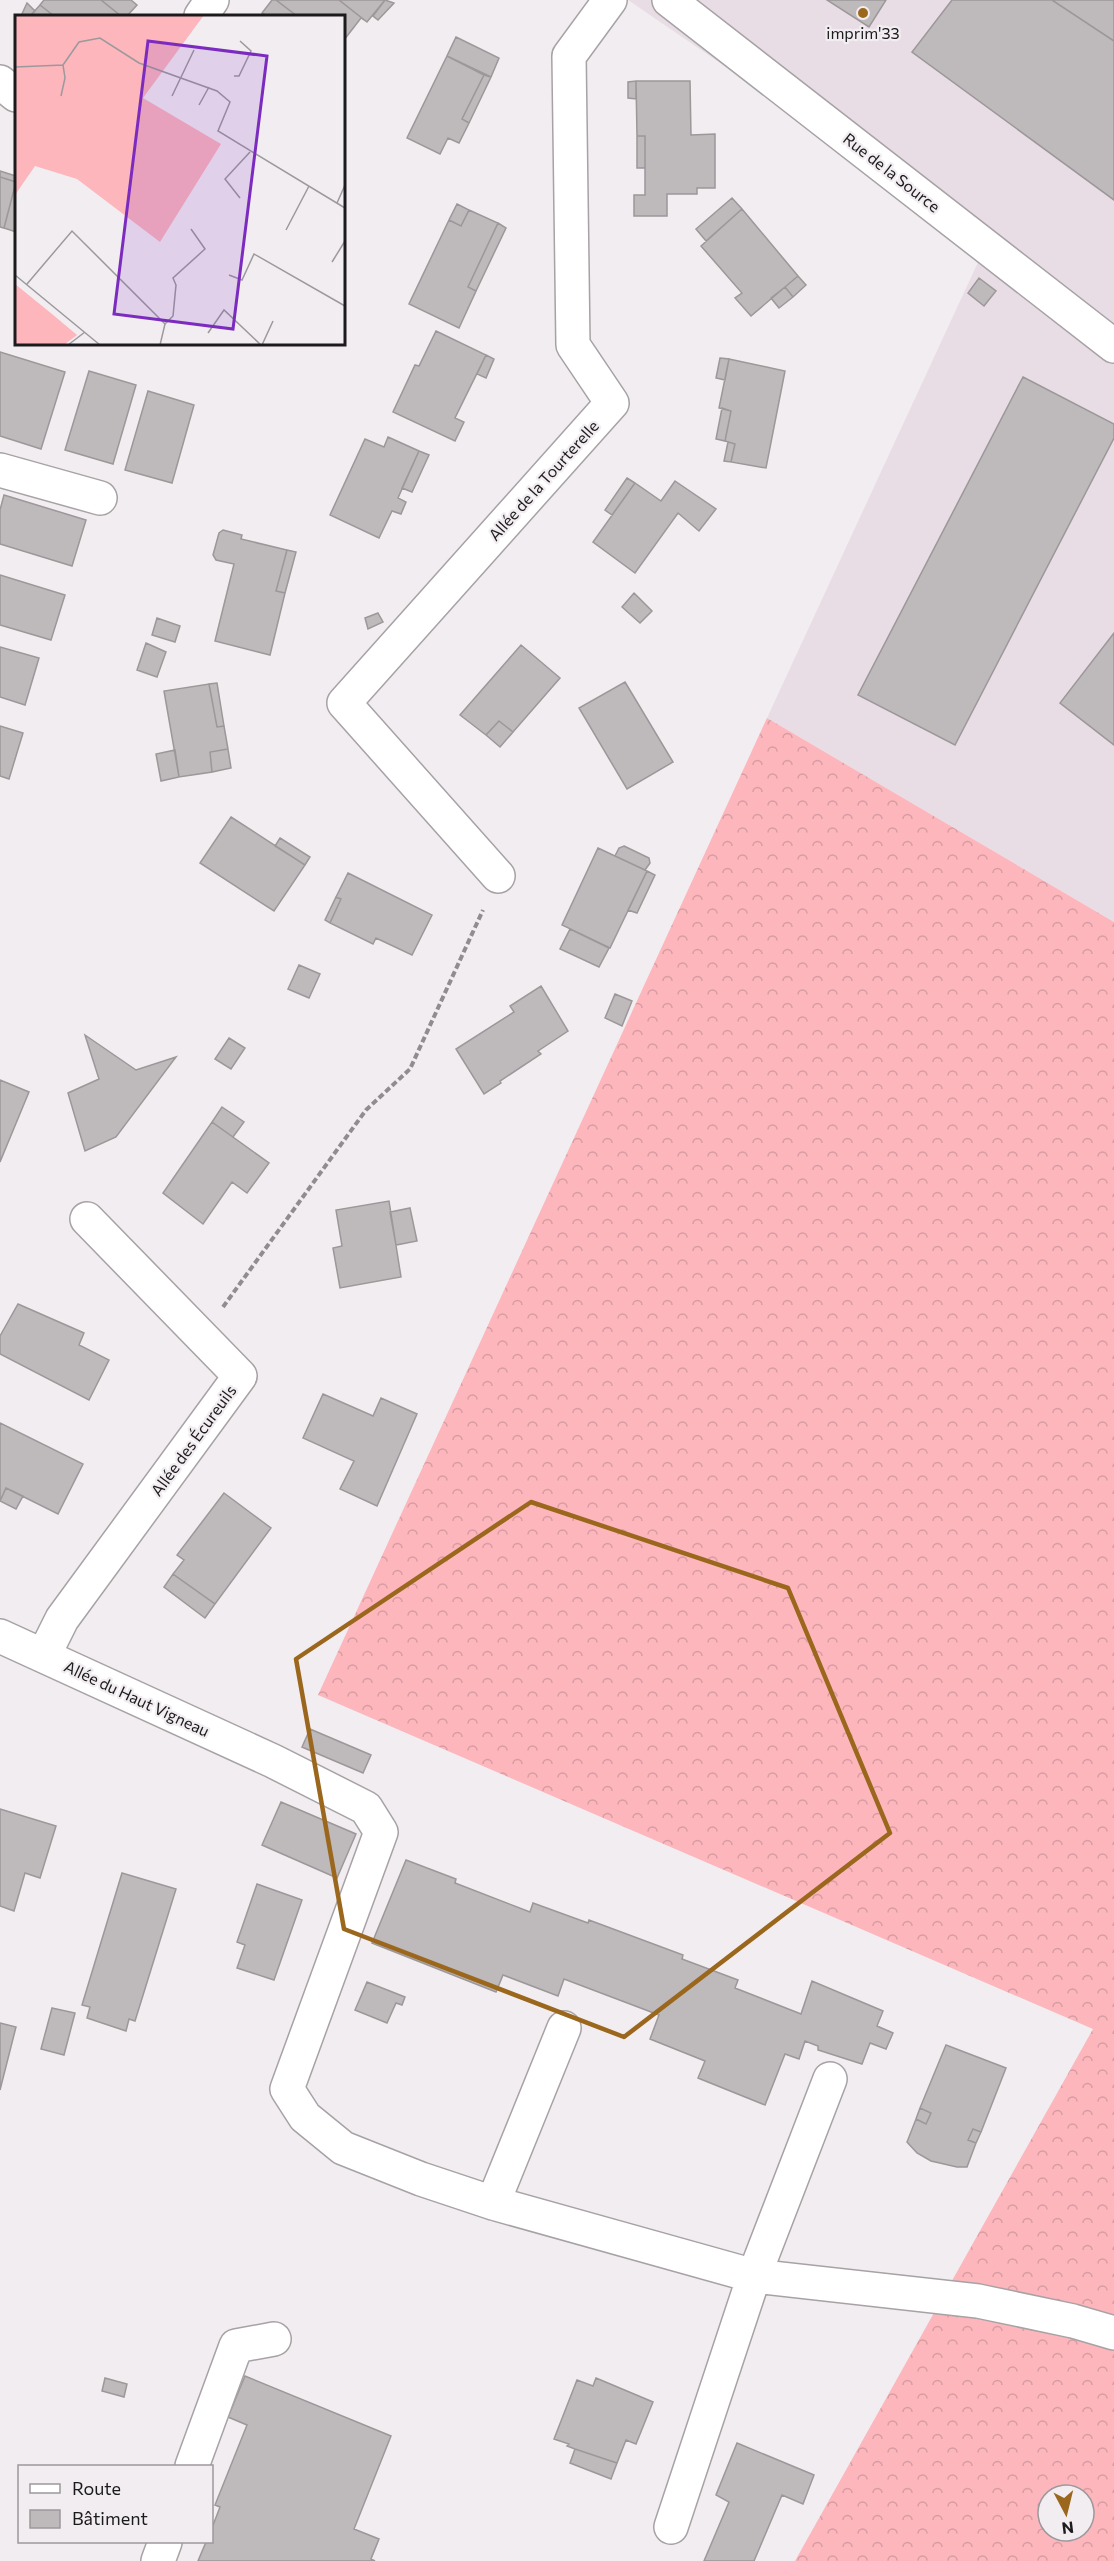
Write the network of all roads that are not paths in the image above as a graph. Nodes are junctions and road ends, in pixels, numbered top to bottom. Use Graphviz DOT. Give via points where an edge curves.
graph roads {
  1 [pos="212,0"];
  2 [pos="610,0"];
  3 [pos="669,0"];
  4 [pos="202,15"];
  5 [pos="0,82"];
  6 [pos="15,94"];
  7 [pos="1114,346"];
  8 [pos="0,470"];
  9 [pos="100,498"];
  10 [pos="498,876"];
  11 [pos="87,1219"];
  12 [pos="0,1636"];
  13 [pos="44,1655"];
  14 [pos="564,2028"];
  15 [pos="830,2079"];
  16 [pos="493,2203"];
  17 [pos="753,2276"];
  18 [pos="1114,2334"];
  19 [pos="274,2339"];
  20 [pos="192,2465"];
  21 [pos="671,2527"];
  22 [pos="164,2543"];
  23 [pos="158,2561"];
  1 -- 4 [label="street"];
  2 -- 10 [label="street, Allée de la Tourterelle" via="568,56 573,345 612,403 344,704"];
  3 -- 7 [label="street, Rue de la Source"];
  5 -- 6 [label="street"];
  8 -- 9 [label="street"];
  11 -- 13 [label="street, Allée des Écureuils" via="240,1376 62,1620"];
  12 -- 13 [label="street, Allée du Haut Vigneau"];
  13 -- 16 [label="street, Allée du Haut Vigneau" via="366,1808 381,1832 287,2089 305,2117 343,2148"];
  14 -- 16 [label="street"];
  15 -- 17 [label="street"];
  16 -- 17 [label="street"];
  17 -- 18 [label="street" via="978,2301 1073,2320"];
  17 -- 21 [label="street"];
  19 -- 20 [label="street" via="236,2346"];
  22 -- 23 [label="street"];
}
